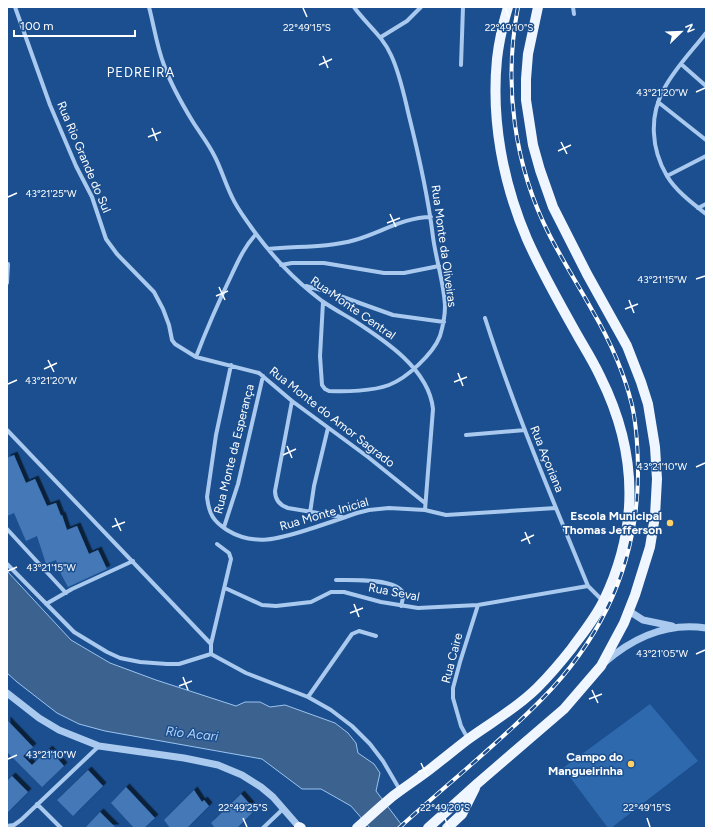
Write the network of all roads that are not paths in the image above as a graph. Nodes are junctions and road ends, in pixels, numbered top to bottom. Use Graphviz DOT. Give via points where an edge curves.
graph roads {
  1 [pos="15,7"];
  2 [pos="149,7"];
  3 [pos="354,7"];
  4 [pos="421,7"];
  5 [pos="463,7"];
  6 [pos="508,7"];
  7 [pos="538,7"];
  8 [pos="573,7"];
  9 [pos="574,14"];
  10 [pos="706,33"];
  11 [pos="381,37"];
  12 [pos="681,64"];
  13 [pos="462,65"];
  14 [pos="706,86"];
  15 [pos="658,102"];
  16 [pos="706,140"];
  17 [pos="706,156"];
  18 [pos="667,176"];
  19 [pos="706,204"];
  20 [pos="698,208"];
  21 [pos="706,214"];
  22 [pos="432,217"];
  23 [pos="256,234"];
  24 [pos="268,249"];
  25 [pos="8,264"];
  26 [pos="281,265"];
  27 [pos="439,266"];
  28 [pos="7,283"];
  29 [pos="304,286"];
  30 [pos="323,302"];
  31 [pos="485,318"];
  32 [pos="444,322"];
  33 [pos="175,344"];
  34 [pos="196,356"];
  35 [pos="232,365"];
  36 [pos="414,368"];
  37 [pos="263,376"];
  38 [pos="292,402"];
  39 [pos="328,428"];
  40 [pos="7,430"];
  41 [pos="525,430"];
  42 [pos="466,435"];
  43 [pos="425,503"];
  44 [pos="556,508"];
  45 [pos="425,510"];
  46 [pos="310,513"];
  47 [pos="344,518"];
  48 [pos="224,527"];
  49 [pos="7,529"];
  50 [pos="217,544"];
  51 [pos="133,562"];
  52 [pos="7,564"];
  53 [pos="336,580"];
  54 [pos="588,586"];
  55 [pos="225,588"];
  56 [pos="66,592"];
  57 [pos="603,601"];
  58 [pos="46,604"];
  59 [pos="478,605"];
  60 [pos="401,606"];
  61 [pos="629,611"];
  62 [pos="674,627"];
  63 [pos="706,628"];
  64 [pos="376,636"];
  65 [pos="211,644"];
  66 [pos="211,654"];
  67 [pos="601,666"];
  68 [pos="7,693"];
  69 [pos="308,697"];
  70 [pos="468,739"];
  71 [pos="99,746"];
  72 [pos="478,783"];
  73 [pos="397,793"];
  74 [pos="37,804"];
  75 [pos="283,809"];
  76 [pos="7,826"];
  77 [pos="429,827"];
  78 [pos="61,828"];
  79 [pos="263,828"];
  80 [pos="300,828"];
  81 [pos="357,828"];
  82 [pos="447,828"];
  1 -- 33 [label="street, Rua Rio Grande do Sul" via="50,105 92,197 106,239 154,292"];
  2 -- 23 [label="street, Rua Monte Central" via="157,46 167,72 215,156 238,209"];
  3 -- 11 [label="street, Rua Monte da Oliveiras"];
  4 -- 11 [label="street" via="408,21"];
  5 -- 13 [label="street"];
  6 -- 57 [label="main road" via="497,59 496,100 498,141 510,189 527,239 538,262 600,376 620,427 628,460 628,521 621,556"];
  7 -- 61 [label="main road" via="528,54 526,100 538,164 546,190 566,234 627,346 648,404 655,447 657,479 650,548"];
  8 -- 9 [label="street"];
  10 -- 12 [label="street"];
  11 -- 22 [label="street, Rua Monte da Oliveiras" via="399,78"];
  12 -- 14 [label="street"];
  12 -- 15 [label="street"];
  15 -- 16 [label="street"];
  15 -- 18 [label="street" via="653,130 659,158"];
  17 -- 18 [label="street"];
  18 -- 20 [label="street"];
  19 -- 20 [label="street"];
  20 -- 21 [label="street"];
  22 -- 24 [label="street" via="412,219 354,240 332,245"];
  22 -- 27 [label="street, Rua Monte da Oliveiras"];
  23 -- 24 [label="street, Rua Monte Central"];
  23 -- 34 [label="street" via="248,243 227,284"];
  24 -- 26 [label="street, Rua Monte Central"];
  25 -- 28 [label="street"];
  26 -- 27 [label="street" via="324,263 384,273 419,271"];
  26 -- 29 [label="street, Rua Monte Central"];
  27 -- 32 [label="street, Rua Monte da Oliveiras" via="445,306"];
  29 -- 30 [label="street, Rua Monte Central"];
  29 -- 32 [label="street" via="336,294 393,315"];
  30 -- 36 [label="street, Rua Monte Central" via="376,335"];
  30 -- 36 [label="street, Rua Monte da Oliveiras" via="320,356 322,385 325,389 333,391 378,388 398,381"];
  31 -- 41 [label="street, Rua Açoriana"];
  32 -- 36 [label="street, Rua Monte da Oliveiras" via="440,337 433,348"];
  33 -- 34 [label="street, Rua Monte do Amor Sagrado"];
  34 -- 35 [label="street, Rua Monte do Amor Sagrado"];
  35 -- 37 [label="street, Rua Monte do Amor Sagrado"];
  35 -- 48 [label="street, Rua Monte Inicial" via="208,485 208,508 213,519"];
  36 -- 43 [label="street, Rua Monte Central" via="429,391 433,409"];
  37 -- 38 [label="street, Rua Monte do Amor Sagrado"];
  37 -- 48 [label="street, Rua Monte da Esperança" via="238,484"];
  38 -- 39 [label="street, Rua Monte do Amor Sagrado"];
  38 -- 46 [label="street" via="275,495 282,506"];
  39 -- 43 [label="street, Rua Monte do Amor Sagrado" via="374,461"];
  39 -- 46 [label="street"];
  40 -- 51 [label="street"];
  41 -- 42 [label="street"];
  41 -- 44 [label="street, Rua Açoriana"];
  43 -- 45 [label="street, Rua Monte Central"];
  44 -- 45 [label="street, Rua Monte Inicial" via="446,515"];
  44 -- 54 [label="street, Rua Açoriana"];
  45 -- 47 [label="street, Rua Monte Inicial" via="389,508 369,510"];
  46 -- 47 [label="street"];
  47 -- 48 [label="street, Rua Monte Inicial" via="284,538 266,540 244,537"];
  49 -- 56 [label="street"];
  50 -- 55 [label="street" via="231,557"];
  51 -- 56 [label="street"];
  51 -- 65 [label="street"];
  52 -- 58 [label="street"];
  53 -- 60 [label="street" via="363,580 396,586 403,595"];
  54 -- 57 [label="street, Rua Açoriana"];
  54 -- 59 [label="street, Rua Seval"];
  55 -- 60 [label="street, Rua Seval" via="262,604 276,606 311,602 331,592 344,592"];
  55 -- 65 [label="street"];
  56 -- 58 [label="street"];
  57 -- 70 [label="main road" via="570,650 536,689"];
  58 -- 66 [label="street" via="74,632 120,658 179,664"];
  59 -- 60 [label="street, Rua Seval" via="418,608"];
  59 -- 70 [label="street, Rua Caire" via="453,688 453,698 461,726"];
  61 -- 62 [label="street" via="643,620"];
  61 -- 67 [label="main road"];
  62 -- 63 [label="street"];
  62 -- 67 [label="street" via="632,643"];
  64 -- 69 [label="street" via="359,631 352,634"];
  65 -- 66 [label="street"];
  66 -- 69 [label="street" via="246,673"];
  67 -- 72 [label="main road" via="564,709"];
  68 -- 71 [label="street" via="59,730"];
  69 -- 73 [label="street" via="331,710 370,744 383,761"];
  70 -- 73 [label="main road"];
  71 -- 74 [label="street"];
  71 -- 75 [label="street" via="218,765 242,775 261,787"];
  72 -- 77 [label="main road"];
  72 -- 82 [label="main road" via="462,814"];
  73 -- 81 [label="main road"];
  74 -- 76 [label="street" via="21,820"];
  74 -- 78 [label="street"];
  75 -- 79 [label="street"];
  75 -- 80 [label="street"];
}
